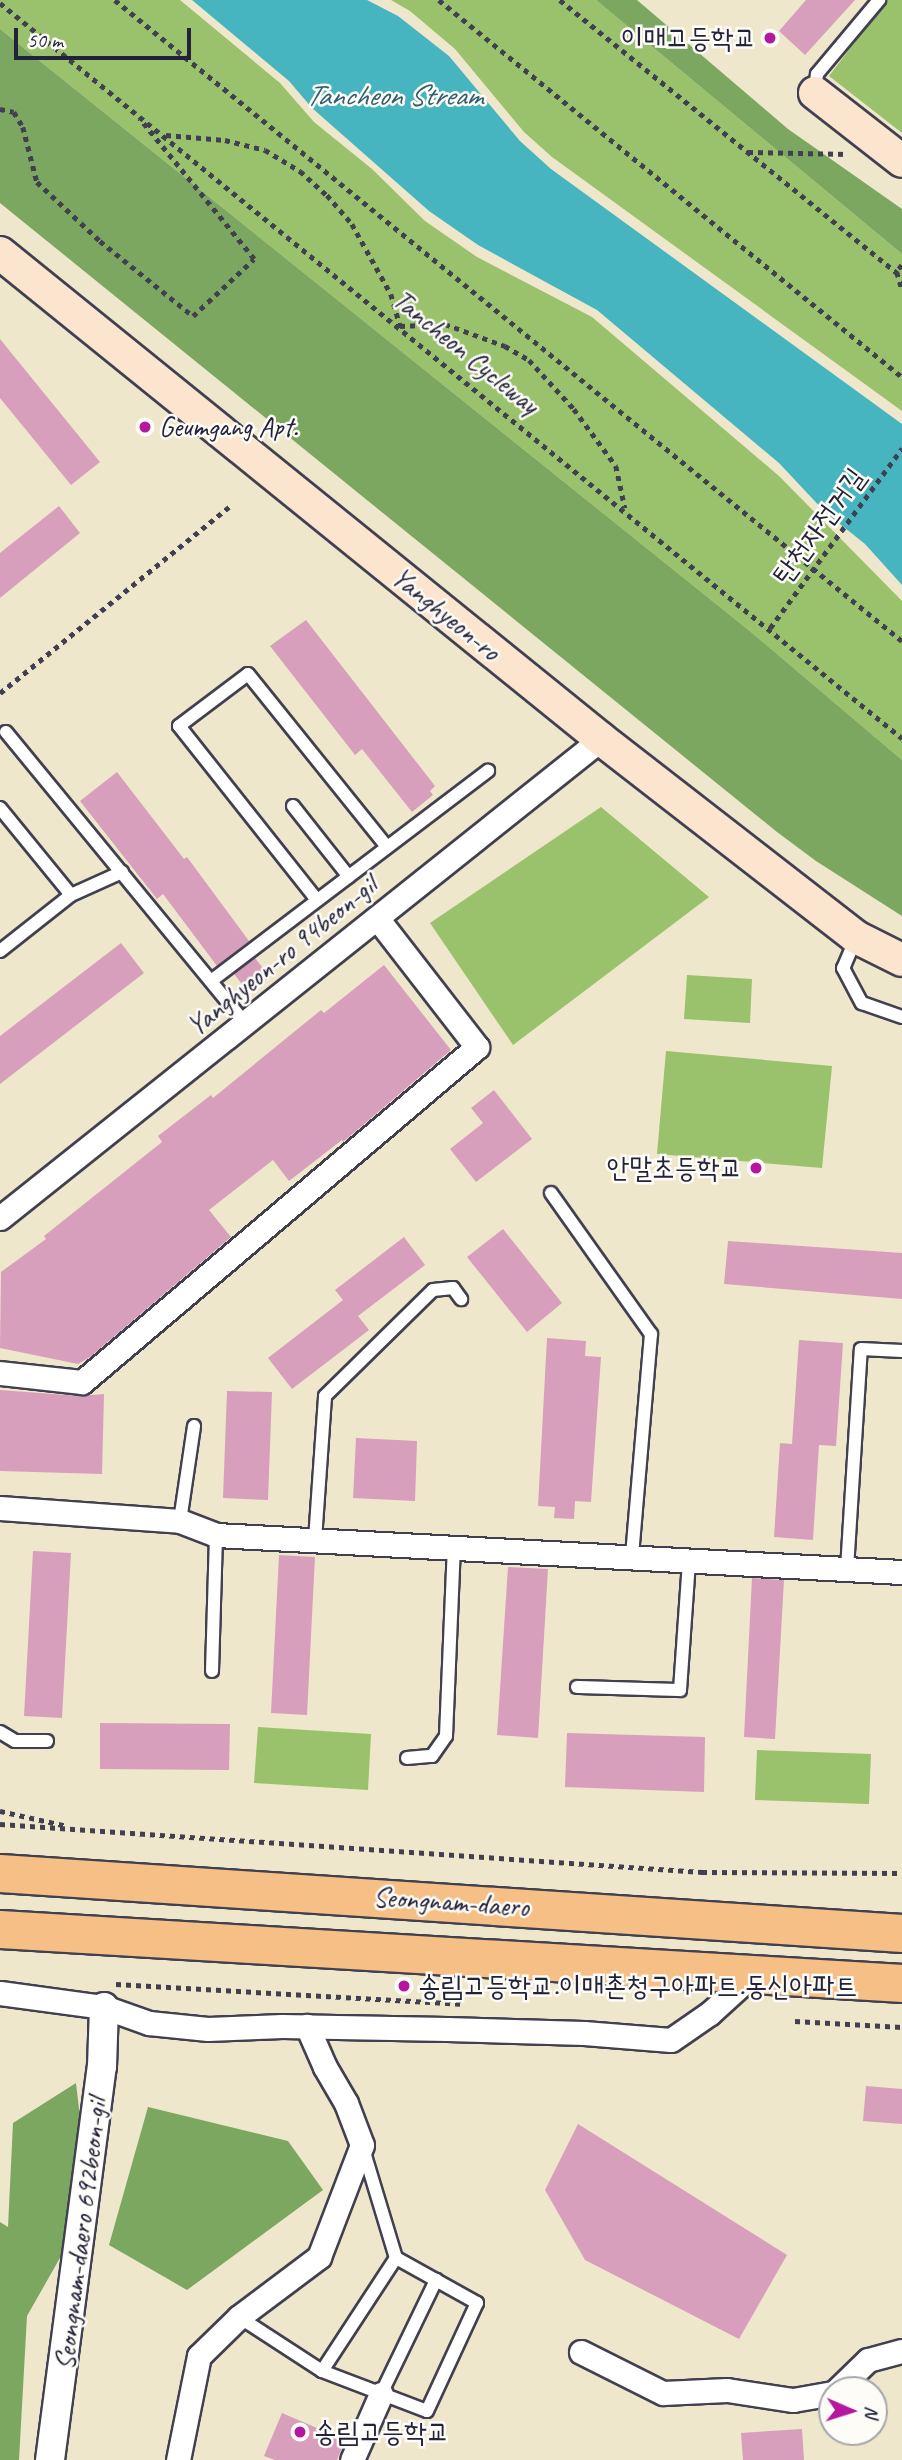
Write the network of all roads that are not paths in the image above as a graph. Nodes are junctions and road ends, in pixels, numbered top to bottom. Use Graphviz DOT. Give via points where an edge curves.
graph roads {
  1 [pos="879,0"];
  2 [pos="815,93"];
  3 [pos="898,158"];
  4 [pos="0,253"];
  5 [pos="6,732"];
  6 [pos="601,739"];
  7 [pos="488,771"];
  8 [pos="293,806"];
  9 [pos="0,808"];
  10 [pos="387,847"];
  11 [pos="122,872"];
  12 [pos="349,877"];
  13 [pos="71,895"];
  14 [pos="317,900"];
  15 [pos="377,918"];
  16 [pos="856,937"];
  17 [pos="1,948"];
  18 [pos="902,960"];
  19 [pos="211,981"];
  20 [pos="902,1017"];
  21 [pos="245,1023"];
  22 [pos="551,1193"];
  23 [pos="0,1218"];
  24 [pos="461,1299"];
  25 [pos="902,1351"];
  26 [pos="0,1373"];
  27 [pos="194,1426"];
  28 [pos="0,1508"];
  29 [pos="180,1521"];
  30 [pos="216,1535"];
  31 [pos="315,1540"];
  32 [pos="454,1549"];
  33 [pos="632,1557"];
  34 [pos="689,1561"];
  35 [pos="847,1569"];
  36 [pos="902,1572"];
  37 [pos="212,1671"];
  38 [pos="577,1687"];
  39 [pos="0,1732"];
  40 [pos="47,1741"];
  41 [pos="407,1758"];
  42 [pos="0,1873"];
  43 [pos="0,1929"];
  44 [pos="902,1933"];
  45 [pos="755,1972"];
  46 [pos="902,1983"];
  47 [pos="0,1993"];
  48 [pos="107,1995"];
  49 [pos="307,2026"];
  50 [pos="362,2145"];
  51 [pos="396,2258"];
  52 [pos="436,2280"];
  53 [pos="239,2317"];
  54 [pos="902,2351"];
  55 [pos="581,2352"];
  56 [pos="322,2371"];
  57 [pos="851,2376"];
  58 [pos="381,2394"];
  59 [pos="818,2396"];
  60 [pos="50,2460"];
  61 [pos="178,2460"];
  62 [pos="352,2460"];
  1 -- 2 [label="lane" via="817,74"];
  2 -- 3 [label="main road"];
  4 -- 6 [label="main road, Yanghyeon-ro"];
  5 -- 11 [label="lane"];
  6 -- 15 [label="street, Yanghyeon-ro 94beon-gil"];
  6 -- 16 [label="main road, Yanghyeon-ro"];
  7 -- 10 [label="lane"];
  8 -- 12 [label="lane"];
  9 -- 13 [label="lane"];
  10 -- 12 [label="lane"];
  10 -- 14 [label="lane" via="248,674 179,726"];
  11 -- 13 [label="lane"];
  11 -- 19 [label="lane"];
  12 -- 14 [label="lane"];
  13 -- 17 [label="lane"];
  14 -- 19 [label="lane"];
  15 -- 21 [label="street, Yanghyeon-ro 94beon-gil"];
  15 -- 26 [label="street" via="477,1047 82,1382"];
  16 -- 18 [label="main road, Yanghyeon-ro"];
  16 -- 20 [label="lane" via="843,968 862,1003"];
  19 -- 21 [label="lane"];
  21 -- 23 [label="street, Yanghyeon-ro 94beon-gil"];
  22 -- 33 [label="lane" via="651,1334"];
  24 -- 31 [label="lane" via="453,1288 433,1290 326,1396"];
  25 -- 35 [label="lane" via="860,1349"];
  27 -- 29 [label="lane"];
  28 -- 29 [label="street"];
  29 -- 30 [label="street"];
  30 -- 31 [label="street"];
  30 -- 37 [label="lane"];
  31 -- 32 [label="street"];
  32 -- 33 [label="street"];
  32 -- 41 [label="lane" via="446,1735 432,1756"];
  33 -- 34 [label="street"];
  34 -- 35 [label="street"];
  34 -- 38 [label="lane" via="680,1690"];
  35 -- 36 [label="street"];
  39 -- 40 [label="lane" via="15,1741"];
  42 -- 44 [label="main road, Seongnam-daero"];
  43 -- 45 [label="main road, Seongnam-daero"];
  45 -- 46 [label="main road, Seongnam-daero"];
  45 -- 49 [label="street" via="671,2040 584,2033"];
  47 -- 48 [label="street"];
  48 -- 49 [label="street" via="149,2022 208,2029"];
  48 -- 60 [label="street, Seongnam-daero 692beon-gil" via="98,2107"];
  49 -- 50 [label="street"];
  50 -- 51 [label="lane"];
  50 -- 53 [label="street" via="318,2258"];
  51 -- 52 [label="lane"];
  51 -- 56 [label="lane"];
  52 -- 58 [label="lane"];
  52 -- 58 [label="lane" via="477,2303 427,2411"];
  53 -- 56 [label="lane"];
  53 -- 61 [label="street" via="199,2356"];
  54 -- 57 [label="street" via="868,2360"];
  55 -- 59 [label="street" via="663,2393 727,2390 793,2400"];
  56 -- 58 [label="lane"];
  58 -- 62 [label="street"];
}
